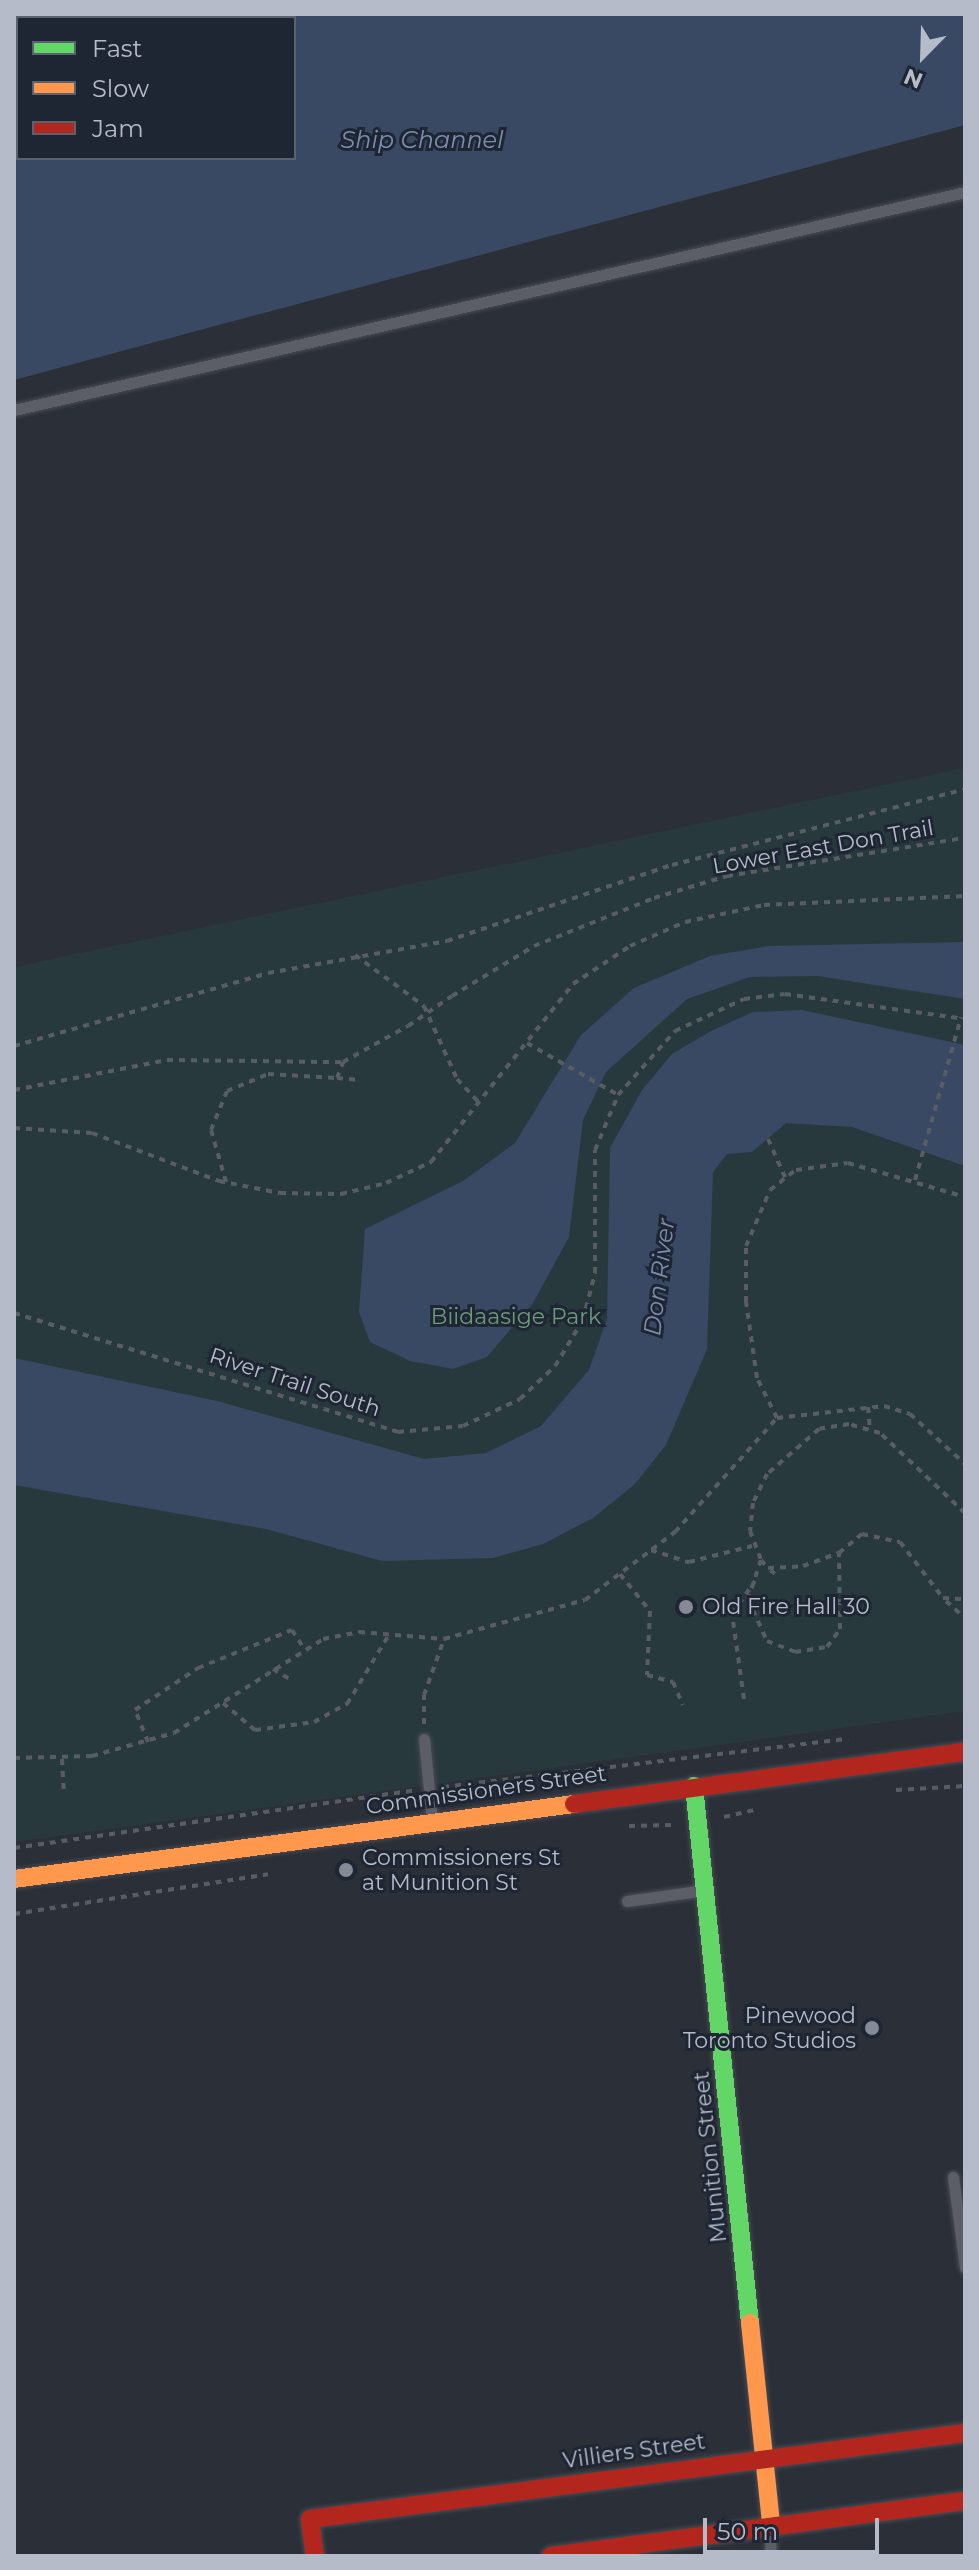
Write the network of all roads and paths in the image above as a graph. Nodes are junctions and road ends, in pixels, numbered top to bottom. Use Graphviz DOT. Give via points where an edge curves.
graph roads {
  1 [pos="965,192"];
  2 [pos="14,410"];
  3 [pos="965,789"];
  4 [pos="965,838"];
  5 [pos="965,896"];
  6 [pos="353,954"];
  7 [pos="963,1018"];
  8 [pos="527,1043"];
  9 [pos="14,1046"];
  10 [pos="343,1062"];
  11 [pos="337,1078"];
  12 [pos="360,1080"];
  13 [pos="14,1090"];
  14 [pos="615,1094"];
  15 [pos="479,1104"];
  16 [pos="14,1128"];
  17 [pos="768,1139"];
  18 [pos="785,1177"];
  19 [pos="915,1180"];
  20 [pos="226,1182"];
  21 [pos="965,1197"];
  22 [pos="14,1313"];
  23 [pos="868,1407"];
  24 [pos="777,1418"];
  25 [pos="870,1429"];
  26 [pos="965,1464"];
  27 [pos="965,1513"];
  28 [pos="752,1546"];
  29 [pos="651,1550"];
  30 [pos="839,1553"];
  31 [pos="761,1560"];
  32 [pos="768,1568"];
  33 [pos="620,1574"];
  34 [pos="779,1577"];
  35 [pos="758,1578"];
  36 [pos="943,1598"];
  37 [pos="965,1599"];
  38 [pos="965,1618"];
  39 [pos="390,1633"];
  40 [pos="444,1639"];
  41 [pos="303,1647"];
  42 [pos="273,1669"];
  43 [pos="293,1681"];
  44 [pos="744,1699"];
  45 [pos="223,1703"];
  46 [pos="683,1705"];
  47 [pos="860,1738"];
  48 [pos="424,1739"];
  49 [pos="148,1742"];
  50 [pos="965,1752"];
  51 [pos="14,1758"];
  52 [pos="62,1759"];
  53 [pos="694,1786"];
  54 [pos="431,1788"];
  55 [pos="64,1793"];
  56 [pos="432,1821"];
  57 [pos="14,1848"];
  58 [pos="14,1879"];
  59 [pos="706,1890"];
  60 [pos="627,1901"];
  61 [pos="953,2177"];
  62 [pos="965,2267"];
  63 [pos="965,2433"];
  64 [pos="768,2457"];
  65 [pos="965,2501"];
  66 [pos="771,2522"];
  67 [pos="315,2556"];
  68 [pos="551,2556"];
  69 [pos="770,2556"];
  1 -- 2 [label="lane"];
  3 -- 6 [label="path" via="672,865 447,941"];
  4 -- 10 [label="path, Lower East Don Trail, bridge" via="727,876 654,898 534,946"];
  5 -- 8 [label="path" via="764,905 685,922 573,984"];
  6 -- 9 [label="path"];
  6 -- 15 [label="path" via="424,1006 457,1079"];
  7 -- 14 [label="path, River Trail South" via="825,996 744,999 675,1031"];
  7 -- 19 [label="path"];
  8 -- 14 [label="path"];
  8 -- 15 [label="path"];
  10 -- 11 [label="path"];
  10 -- 13 [label="path, Lower East Don Trail" via="167,1060"];
  11 -- 12 [label="path"];
  11 -- 20 [label="path" via="268,1074 227,1091 211,1130"];
  14 -- 22 [label="path, River Trail South" via="595,1150 595,1273 583,1320 555,1366 520,1399 463,1426 386,1429"];
  15 -- 20 [label="path" via="431,1162 386,1183 341,1194"];
  16 -- 20 [label="path" via="92,1133"];
  17 -- 18 [label="path"];
  18 -- 19 [label="path" via="815,1164 848,1163"];
  18 -- 24 [label="path" via="759,1203 746,1246 757,1378"];
  19 -- 21 [label="path"];
  23 -- 24 [label="path"];
  23 -- 25 [label="path"];
  23 -- 26 [label="path" via="910,1414"];
  24 -- 29 [label="path"];
  25 -- 27 [label="path" via="902,1450"];
  25 -- 28 [label="path" via="819,1429 793,1446 753,1503"];
  28 -- 29 [label="path" via="689,1562"];
  28 -- 31 [label="path"];
  29 -- 33 [label="path"];
  30 -- 32 [label="path" via="809,1565"];
  30 -- 35 [label="path" via="840,1629 818,1651 786,1650 758,1632 748,1599"];
  30 -- 36 [label="path" via="862,1534 900,1542"];
  31 -- 32 [label="path"];
  31 -- 35 [label="path"];
  32 -- 34 [label="path"];
  33 -- 40 [label="path" via="585,1600"];
  33 -- 46 [label="path" via="650,1611 647,1675 673,1682"];
  35 -- 44 [label="path" via="732,1614"];
  36 -- 37 [label="path"];
  36 -- 38 [label="path"];
  39 -- 40 [label="path"];
  39 -- 41 [label="path" via="359,1632"];
  39 -- 45 [label="path" via="347,1704 314,1722 255,1730"];
  40 -- 48 [label="path" via="424,1695"];
  41 -- 42 [label="path"];
  41 -- 49 [label="path" via="292,1630 198,1668 135,1710"];
  42 -- 43 [label="path"];
  42 -- 45 [label="path"];
  45 -- 49 [label="path"];
  47 -- 54 [label="path"];
  48 -- 54 [label="lane"];
  49 -- 52 [label="path"];
  50 -- 53 [label="street, Commissioners Street"];
  51 -- 52 [label="path"];
  52 -- 55 [label="path"];
  53 -- 56 [label="street, Commissioners Street"];
  53 -- 59 [label="street, Munition Street"];
  54 -- 56 [label="lane"];
  54 -- 57 [label="path"];
  56 -- 58 [label="street, Commissioners Street"];
  59 -- 60 [label="lane"];
  59 -- 64 [label="street, Munition Street"];
  61 -- 62 [label="lane"];
  63 -- 64 [label="street, Villiers Street"];
  64 -- 66 [label="street, Munition Street"];
  64 -- 67 [label="street, Villiers Street" via="310,2519"];
  65 -- 66 [label="street"];
  66 -- 68 [label="street"];
  66 -- 69 [label="lane"];
}
